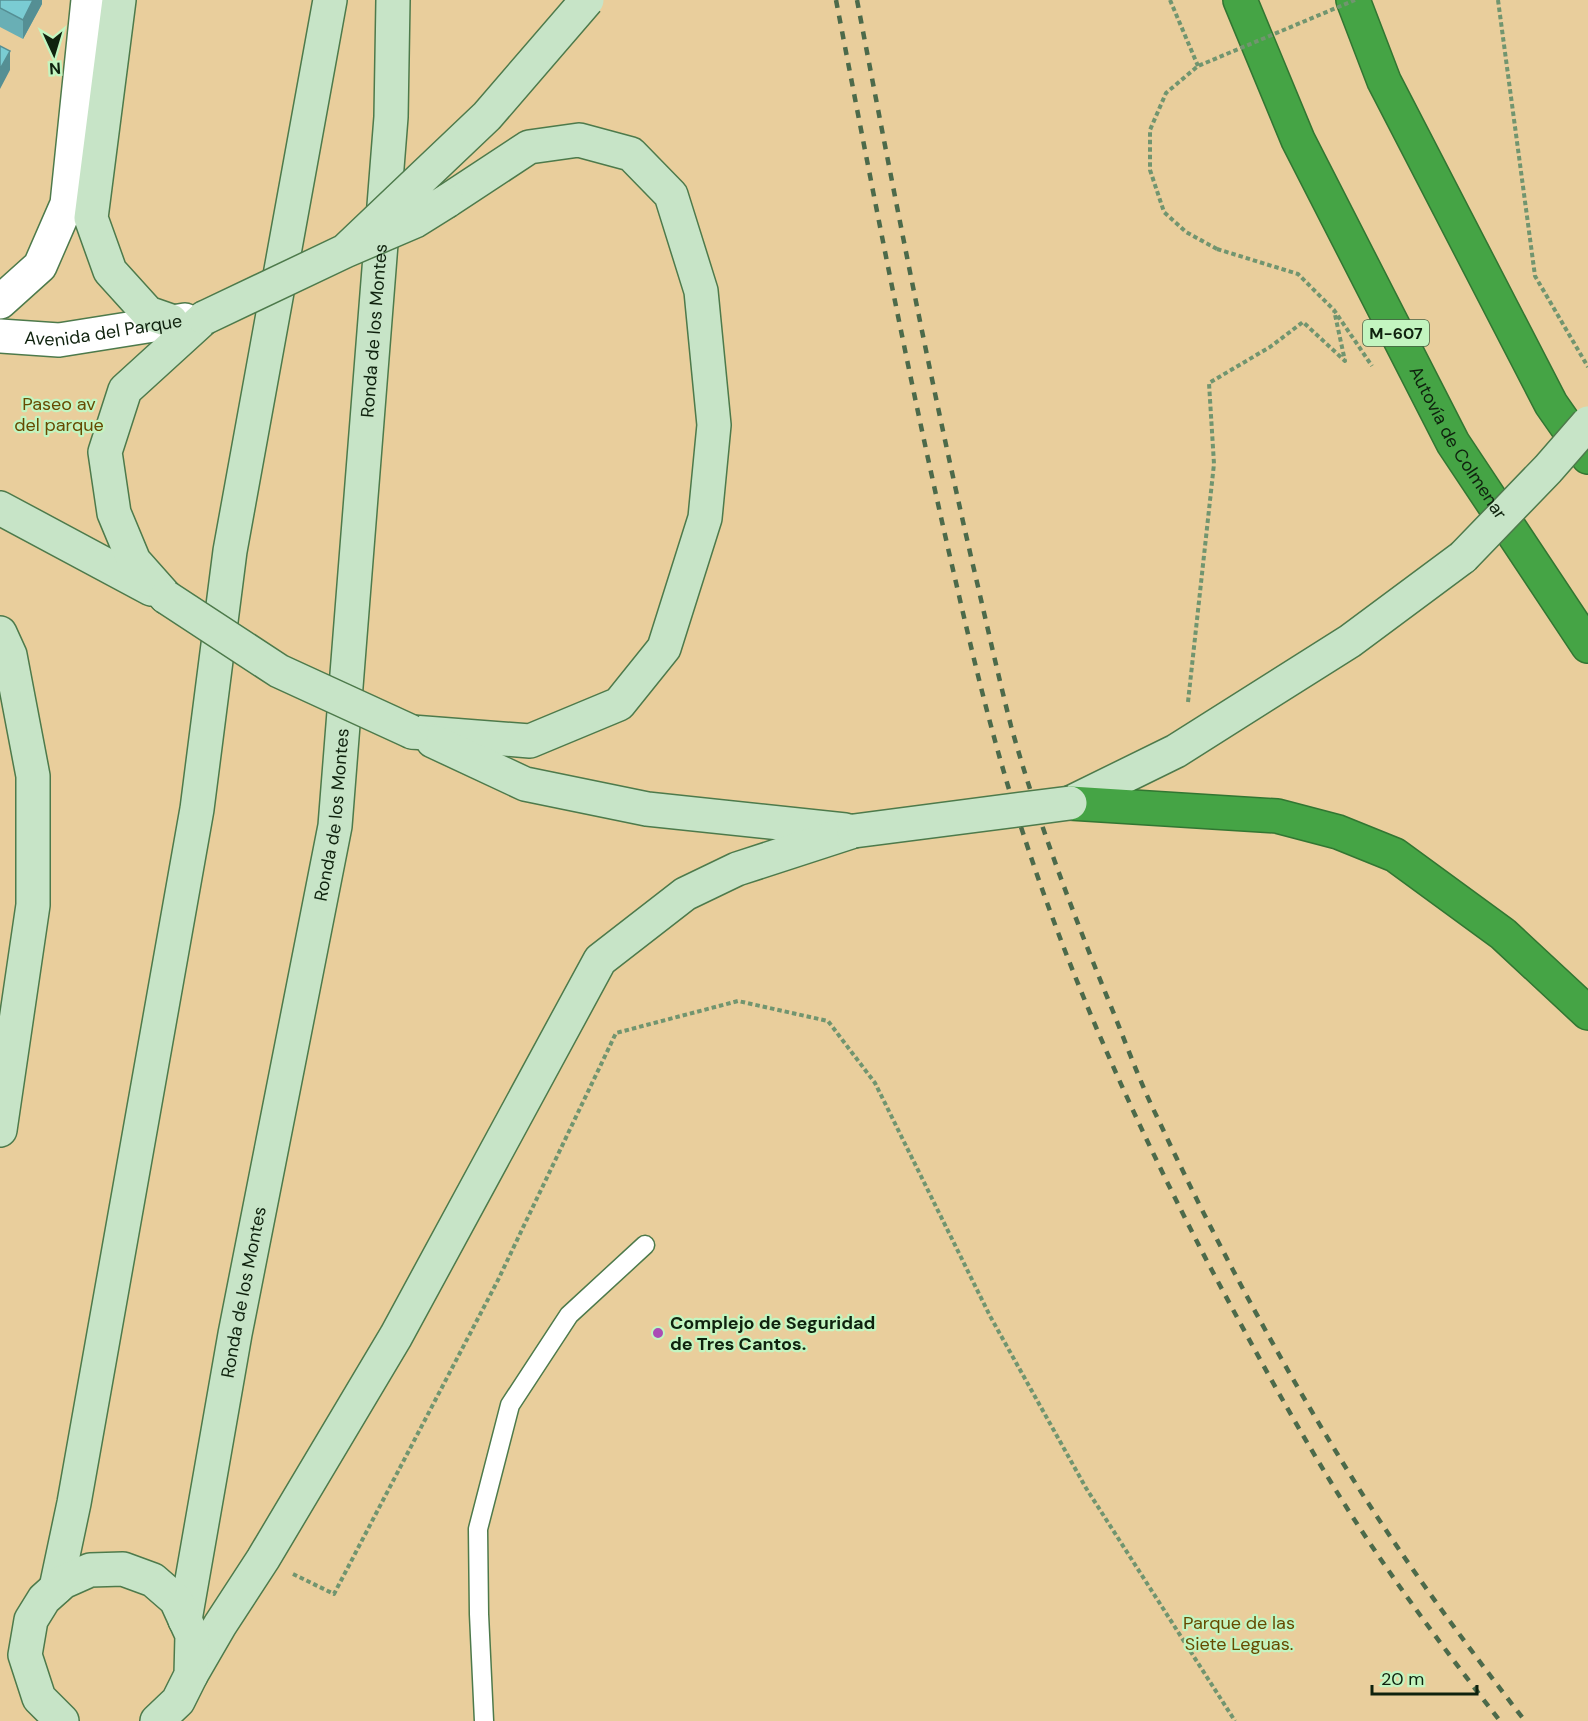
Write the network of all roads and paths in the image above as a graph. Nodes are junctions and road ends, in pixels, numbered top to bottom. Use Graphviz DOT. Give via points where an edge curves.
graph roads {
  1 [pos="88,0"];
  2 [pos="119,0"];
  3 [pos="330,0"];
  4 [pos="393,0"];
  5 [pos="587,0"];
  6 [pos="1170,0"];
  7 [pos="1240,0"];
  8 [pos="1354,0"];
  9 [pos="1498,0"];
  10 [pos="1198,66"];
  11 [pos="345,251"];
  12 [pos="0,302"];
  13 [pos="204,318"];
  14 [pos="171,321"];
  15 [pos="0,336"];
  16 [pos="1588,367"];
  17 [pos="1588,423"];
  18 [pos="1588,457"];
  19 [pos="0,508"];
  20 [pos="166,597"];
  21 [pos="0,633"];
  22 [pos="1588,646"];
  23 [pos="1187,709"];
  24 [pos="412,732"];
  25 [pos="1070,803"];
  26 [pos="854,831"];
  27 [pos="1588,1012"];
  28 [pos="0,1130"];
  29 [pos="645,1245"];
  30 [pos="56,1588"];
  31 [pos="334,1594"];
  32 [pos="185,1620"];
  33 [pos="191,1675"];
  34 [pos="35,1709"];
  35 [pos="161,1718"];
  36 [pos="62,1721"];
  37 [pos="484,1721"];
  38 [pos="1235,1721"];
  1 -- 12 [label="street" via="67,204 40,266"];
  2 -- 14 [label="street" via="91,219 110,271 148,313"];
  3 -- 30 [label="street" via="230,551 197,809"];
  4 -- 32 [label="street, Ronda de los Montes" via="391,117 335,826 235,1334"];
  5 -- 11 [label="street, bridge" via="487,116"];
  6 -- 10 [label="path"];
  7 -- 22 [label="highway, Autovía de Colmenar / M-607" via="1298,140 1453,443"];
  8 -- 10 [label="path, bridge"];
  8 -- 18 [label="highway" via="1389,91 1551,404"];
  9 -- 16 [label="path" via="1535,276"];
  10 -- 23 [label="path, bridge" via="1166,93 1150,130 1150,170 1164,212 1186,232 1217,249 1299,274 1334,310 1344,362 1303,322 1270,347 1209,383 1214,464"];
  11 -- 13 [label="street, bridge"];
  11 -- 24 [label="street, bridge" via="415,221 529,147 579,140 631,154 671,195 701,291 714,425 705,518 664,648 619,704 530,741"];
  13 -- 14 [label="street, Avenida del Parque"];
  13 -- 20 [label="street" via="124,390 105,452 114,513 134,561"];
  14 -- 15 [label="street, Avenida del Parque" via="59,340"];
  17 -- 25 [label="street, bridge" via="1463,557 1350,641 1186,745"];
  19 -- 20 [label="street"];
  20 -- 24 [label="street, bridge" via="279,671"];
  21 -- 28 [label="street" via="10,655 33,776 33,905"];
  24 -- 26 [label="street" via="525,784 646,809"];
  25 -- 26 [label="street, bridge"];
  25 -- 27 [label="highway" via="1277,816 1338,832 1395,855 1503,934"];
  26 -- 33 [label="street" via="737,869 685,894 600,960 396,1336"];
  29 -- 37 [label="lane" via="569,1315 510,1405 478,1529"];
  30 -- 32 [label="street" via="90,1570 123,1569 153,1580 176,1600"];
  30 -- 34 [label="street" via="31,1620 25,1655"];
  31 -- 38 [label="path" via="497,1282 616,1033 738,1001 828,1021 875,1083 990,1316 1086,1488"];
  32 -- 33 [label="street" via="192,1635"];
  33 -- 35 [label="street" via="178,1701"];
  34 -- 36 [label="street"];
}
